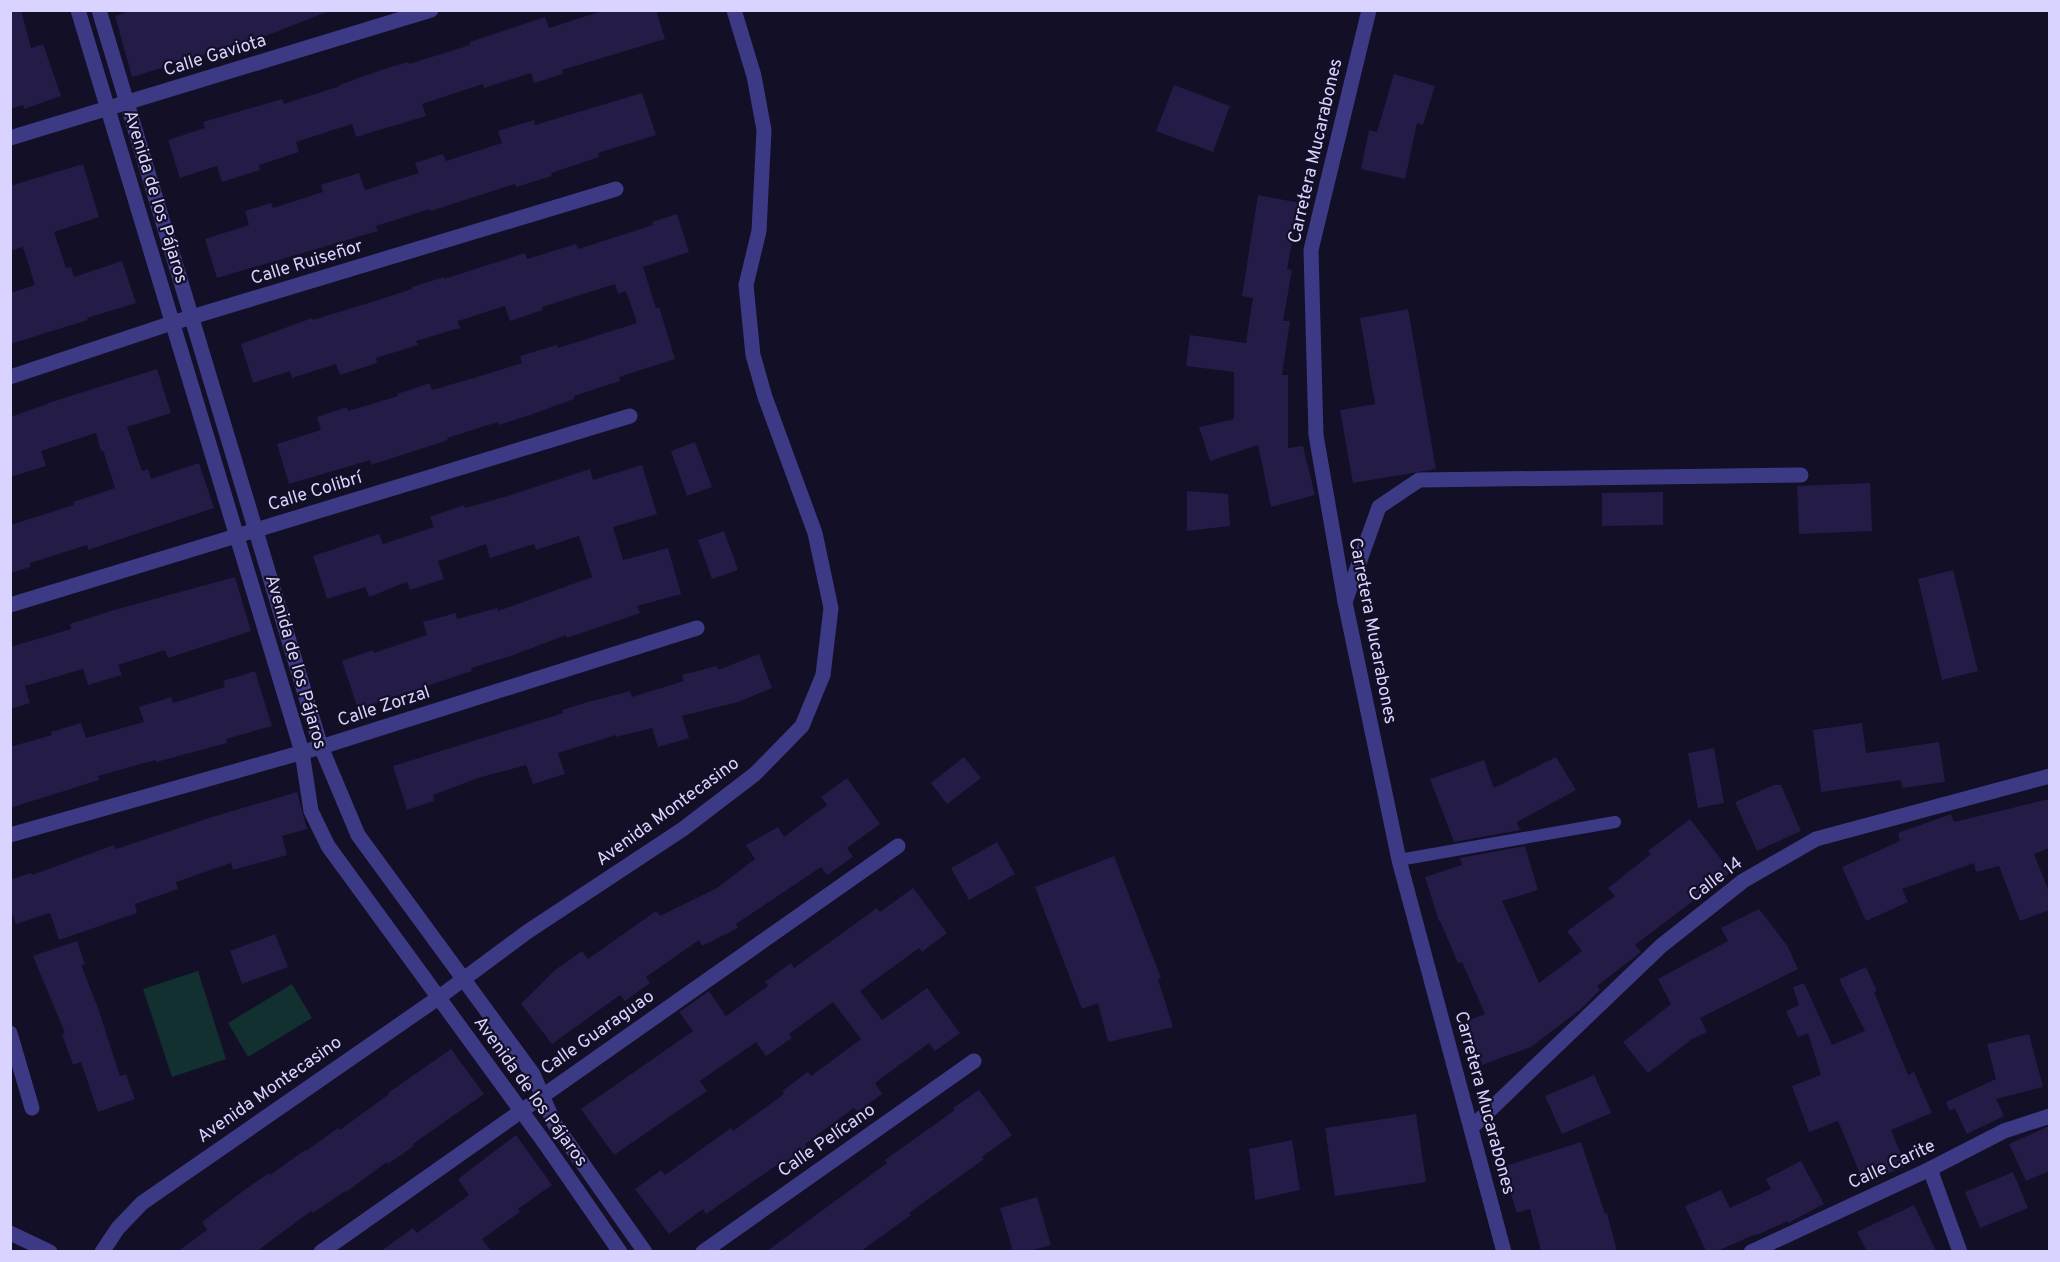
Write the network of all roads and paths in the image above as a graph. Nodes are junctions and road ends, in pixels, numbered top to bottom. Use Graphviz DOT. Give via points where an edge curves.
graph roads {
  1 [pos="78,10"];
  2 [pos="99,10"];
  3 [pos="431,10"];
  4 [pos="734,10"];
  5 [pos="1369,10"];
  6 [pos="127,104"];
  7 [pos="108,109"];
  8 [pos="10,138"];
  9 [pos="616,189"];
  10 [pos="192,318"];
  11 [pos="172,323"];
  12 [pos="10,377"];
  13 [pos="630,416"];
  14 [pos="1801,475"];
  15 [pos="256,530"];
  16 [pos="237,536"];
  17 [pos="1345,602"];
  18 [pos="10,605"];
  19 [pos="698,628"];
  20 [pos="321,747"];
  21 [pos="302,752"];
  22 [pos="2049,776"];
  23 [pos="1615,822"];
  24 [pos="10,835"];
  25 [pos="898,846"];
  26 [pos="1399,860"];
  27 [pos="464,978"];
  28 [pos="438,998"];
  29 [pos="10,1033"];
  30 [pos="974,1061"];
  31 [pos="542,1096"];
  32 [pos="32,1108"];
  33 [pos="521,1112"];
  34 [pos="2049,1116"];
  35 [pos="1471,1128"];
  36 [pos="1930,1169"];
  37 [pos="10,1233"];
  38 [pos="50,1251"];
  39 [pos="102,1251"];
  40 [pos="321,1251"];
  41 [pos="620,1251"];
  42 [pos="645,1251"];
  43 [pos="703,1251"];
  44 [pos="1504,1251"];
  45 [pos="1752,1251"];
  46 [pos="1960,1251"];
  1 -- 7 [label="street, Avenida de los Pájaros"];
  2 -- 6 [label="street, Avenida de los Pájaros"];
  3 -- 6 [label="street, Calle Gaviota"];
  4 -- 27 [label="street, Avenida Montecasino" via="754,76 764,130 759,231 746,285 753,355 815,533 831,608 823,675 802,726 754,774 683,829"];
  5 -- 17 [label="street, Carretera Mucarabones" via="1311,250 1316,435"];
  6 -- 7 [label="street, Calle Gaviota"];
  6 -- 10 [label="street, Avenida de los Pájaros"];
  7 -- 8 [label="street, Calle Gaviota"];
  7 -- 11 [label="street, Avenida de los Pájaros"];
  9 -- 10 [label="street, Calle Ruiseñor"];
  10 -- 11 [label="street, Calle Ruiseñor"];
  10 -- 15 [label="street, Avenida de los Pájaros"];
  11 -- 12 [label="street, Calle Ruiseñor"];
  11 -- 16 [label="street, Avenida de los Pájaros"];
  13 -- 15 [label="street, Calle Colibrí"];
  14 -- 17 [label="street" via="1419,480 1379,507"];
  15 -- 16 [label="street, Calle Colibrí"];
  15 -- 20 [label="street, Avenida de los Pájaros"];
  16 -- 18 [label="street, Calle Colibrí"];
  16 -- 21 [label="street, Avenida de los Pájaros"];
  17 -- 26 [label="street, Carretera Mucarabones"];
  19 -- 20 [label="street, Calle Zorzal"];
  20 -- 21 [label="street, Calle Zorzal"];
  20 -- 27 [label="street, Avenida de los Pájaros" via="358,835"];
  21 -- 24 [label="street, Calle Zorzal"];
  21 -- 28 [label="street, Avenida de los Pájaros" via="311,811 328,846"];
  22 -- 35 [label="street, Calle 14" via="1815,839 1743,881 1661,946"];
  23 -- 26 [label="lane"];
  25 -- 31 [label="street, Calle Guaraguao"];
  26 -- 35 [label="street, Carretera Mucarabones"];
  27 -- 28 [label="street, Avenida Montecasino"];
  27 -- 31 [label="street, Avenida de los Pájaros" via="533,1074"];
  28 -- 33 [label="street, Avenida de los Pájaros"];
  28 -- 39 [label="street, Avenida Montecasino" via="142,1203"];
  29 -- 32 [label="street"];
  30 -- 43 [label="street, Calle Pelícano"];
  31 -- 33 [label="street, Calle Guaraguao"];
  31 -- 42 [label="street, Avenida de los Pájaros" via="554,1123"];
  33 -- 40 [label="street, Calle Guaraguao"];
  33 -- 41 [label="street, Avenida de los Pájaros"];
  34 -- 36 [label="street, Calle Carite" via="2004,1131"];
  35 -- 44 [label="street, Carretera Mucarabones"];
  36 -- 45 [label="street, Calle Carite"];
  36 -- 46 [label="street"];
  37 -- 38 [label="street"];
}
